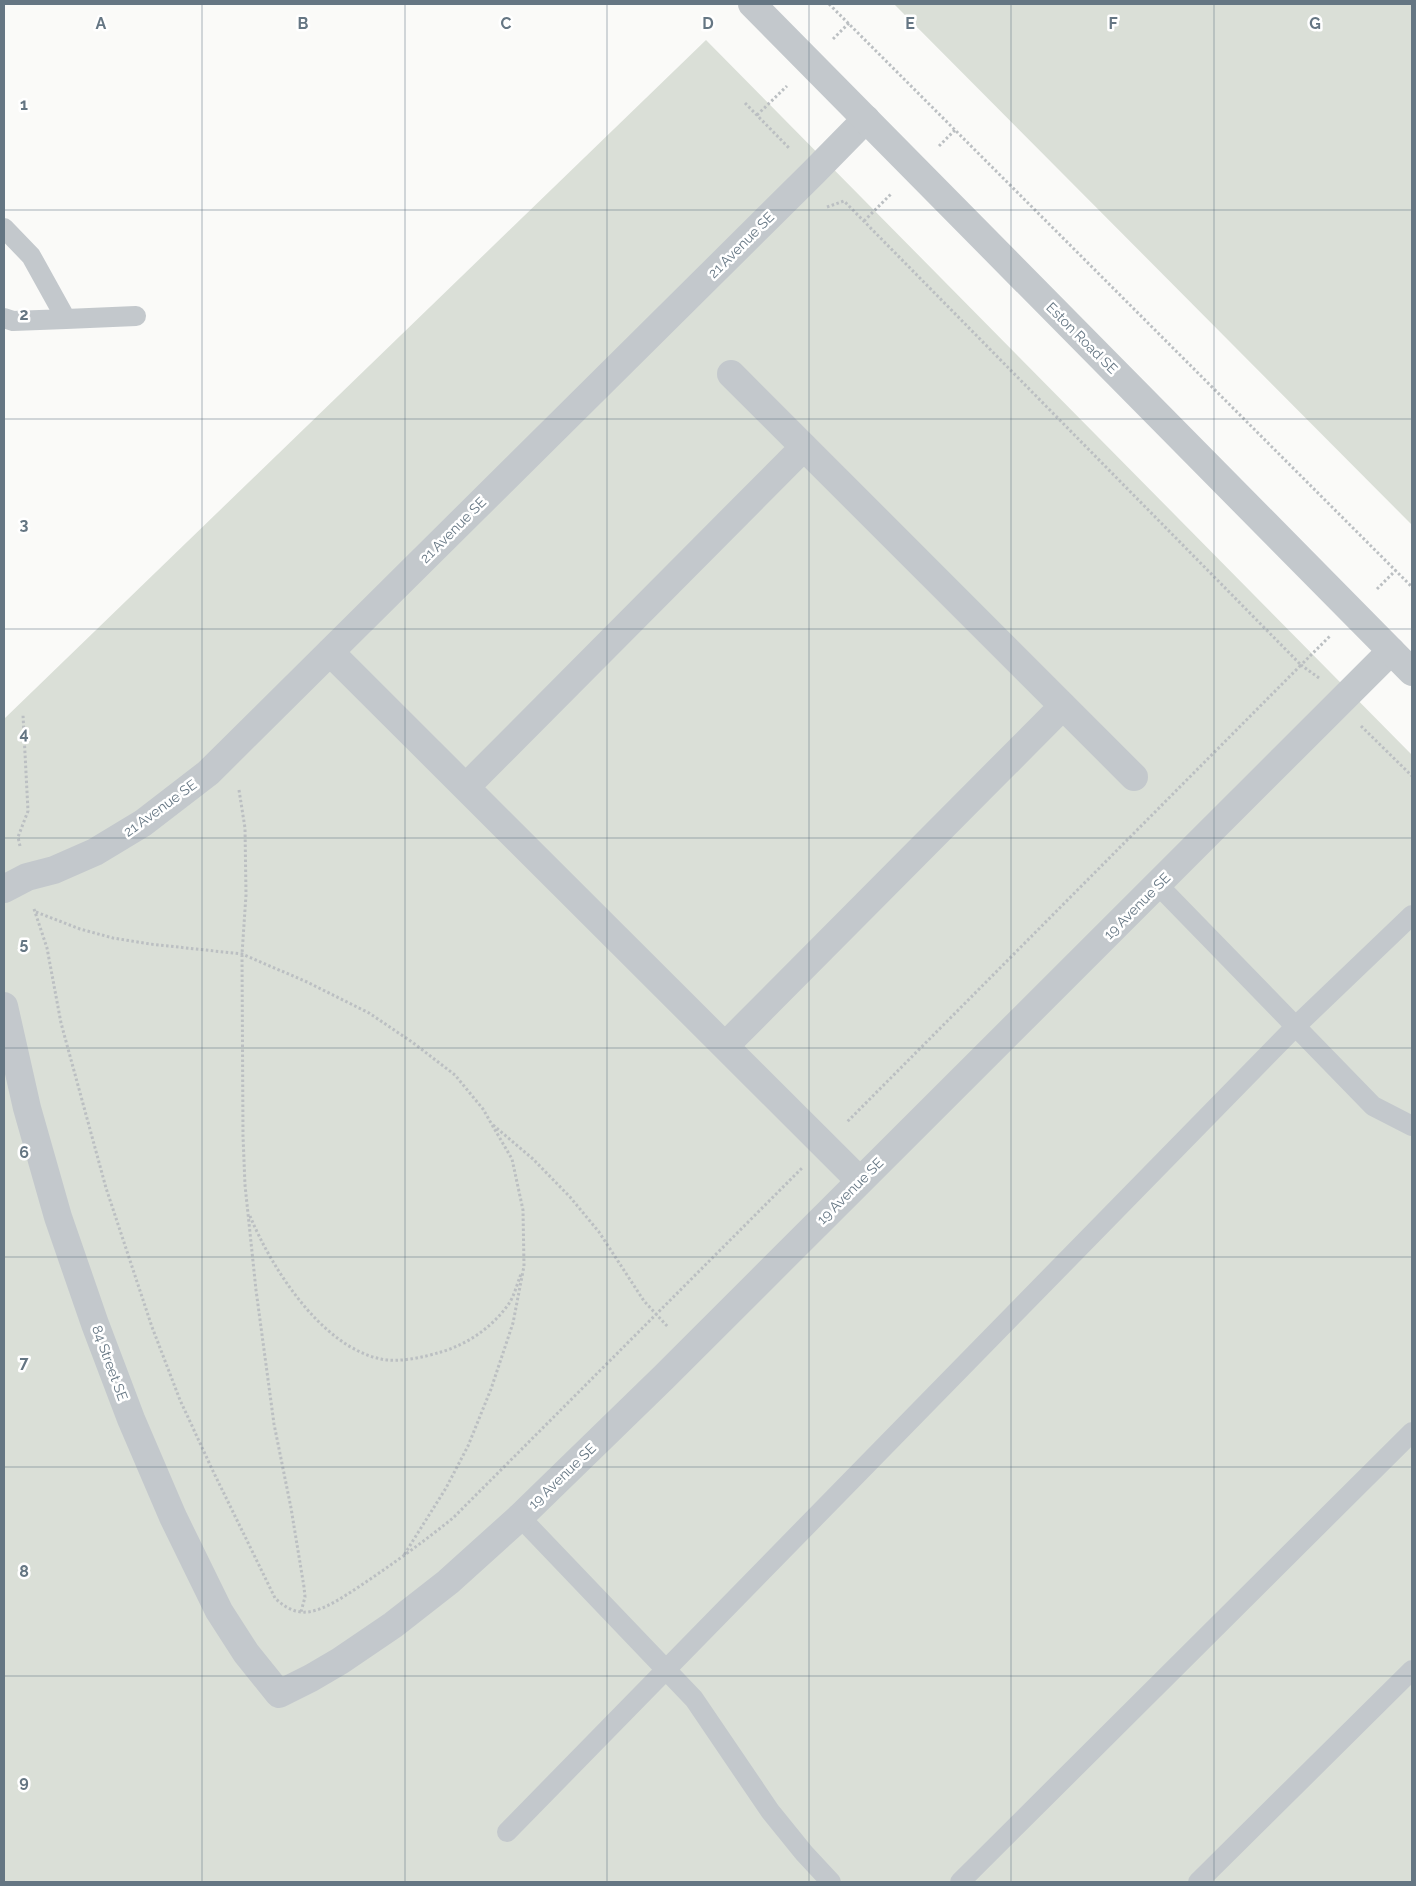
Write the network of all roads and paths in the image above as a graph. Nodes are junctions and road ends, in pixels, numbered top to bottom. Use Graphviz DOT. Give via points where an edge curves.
graph roads {
  1 [pos="752,4"];
  2 [pos="829,4"];
  3 [pos="849,23"];
  4 [pos="836,36"];
  5 [pos="775,98"];
  6 [pos="745,103"];
  7 [pos="757,115"];
  8 [pos="866,119"];
  9 [pos="955,130"];
  10 [pos="781,140"];
  11 [pos="943,143"];
  12 [pos="880,204"];
  13 [pos="864,221"];
  14 [pos="4,228"];
  15 [pos="136,316"];
  16 [pos="4,318"];
  17 [pos="66,319"];
  18 [pos="730,374"];
  19 [pos="804,447"];
  20 [pos="1396,570"];
  21 [pos="1382,583"];
  22 [pos="1412,587"];
  23 [pos="1320,645"];
  24 [pos="1391,651"];
  25 [pos="330,652"];
  26 [pos="1301,665"];
  27 [pos="1412,672"];
  28 [pos="1063,706"];
  29 [pos="23,715"];
  30 [pos="1363,729"];
  31 [pos="1412,776"];
  32 [pos="1134,777"];
  33 [pos="238,787"];
  34 [pos="466,788"];
  35 [pos="18,837"];
  36 [pos="1158,885"];
  37 [pos="4,889"];
  38 [pos="35,912"];
  39 [pos="1412,915"];
  40 [pos="242,954"];
  41 [pos="4,1006"];
  42 [pos="1296,1026"];
  43 [pos="725,1046"];
  44 [pos="491,1122"];
  45 [pos="1412,1126"];
  46 [pos="860,1181"];
  47 [pos="248,1212"];
  48 [pos="524,1266"];
  49 [pos="673,1331"];
  50 [pos="1412,1432"];
  51 [pos="520,1517"];
  52 [pos="403,1557"];
  53 [pos="301,1612"];
  54 [pos="666,1669"];
  55 [pos="1412,1670"];
  56 [pos="279,1694"];
  57 [pos="507,1832"];
  58 [pos="831,1882"];
  59 [pos="960,1882"];
  60 [pos="1198,1882"];
  1 -- 8 [label="street, Eston Road SE"];
  2 -- 3 [label="path"];
  3 -- 4 [label="path"];
  3 -- 9 [label="path"];
  5 -- 7 [label="path"];
  6 -- 7 [label="path"];
  7 -- 10 [label="path"];
  8 -- 24 [label="street, Eston Road SE"];
  8 -- 25 [label="street, 21 Avenue SE"];
  9 -- 11 [label="path"];
  9 -- 20 [label="path"];
  12 -- 13 [label="path"];
  14 -- 17 [label="lane" via="31,256"];
  15 -- 17 [label="lane"];
  16 -- 17 [label="lane" via="12,321"];
  18 -- 19 [label="street"];
  19 -- 28 [label="street"];
  19 -- 34 [label="street"];
  20 -- 21 [label="path"];
  20 -- 22 [label="path"];
  23 -- 26 [label="path"];
  24 -- 27 [label="street, Eston Road SE"];
  24 -- 36 [label="street, 19 Avenue SE"];
  25 -- 34 [label="street"];
  25 -- 37 [label="street, 21 Avenue SE" via="208,773 171,803 95,852"];
  28 -- 32 [label="street"];
  28 -- 43 [label="street"];
  29 -- 35 [label="path" via="28,811"];
  30 -- 31 [label="path"];
  33 -- 40 [label="path" via="245,828 246,895"];
  34 -- 43 [label="street"];
  36 -- 42 [label="lane"];
  36 -- 46 [label="street, 19 Avenue SE"];
  38 -- 40 [label="path" via="112,938"];
  39 -- 42 [label="lane"];
  40 -- 44 [label="path" via="369,1013 412,1042 455,1074"];
  40 -- 47 [label="path" via="243,1136"];
  41 -- 56 [label="street, 84 Street SE" via="27,1108 58,1217 131,1419 173,1517 219,1611 246,1653"];
  42 -- 45 [label="lane" via="1373,1106"];
  42 -- 54 [label="lane"];
  43 -- 46 [label="street"];
  44 -- 48 [label="path" via="512,1159 523,1210"];
  44 -- 49 [label="path" via="570,1197 599,1232 644,1301"];
  46 -- 51 [label="street, 19 Avenue SE"];
  47 -- 48 [label="path" via="273,1262 324,1328 356,1350 382,1360 430,1356 458,1347 487,1328 509,1304"];
  47 -- 53 [label="path" via="274,1424 304,1587"];
  48 -- 52 [label="path" via="513,1322 468,1446"];
  50 -- 59 [label="lane"];
  51 -- 54 [label="lane"];
  51 -- 56 [label="street, 19 Avenue SE" via="448,1582 392,1625 340,1661"];
  54 -- 57 [label="lane"];
  54 -- 58 [label="lane" via="694,1699 770,1811"];
  55 -- 60 [label="lane"];
}
